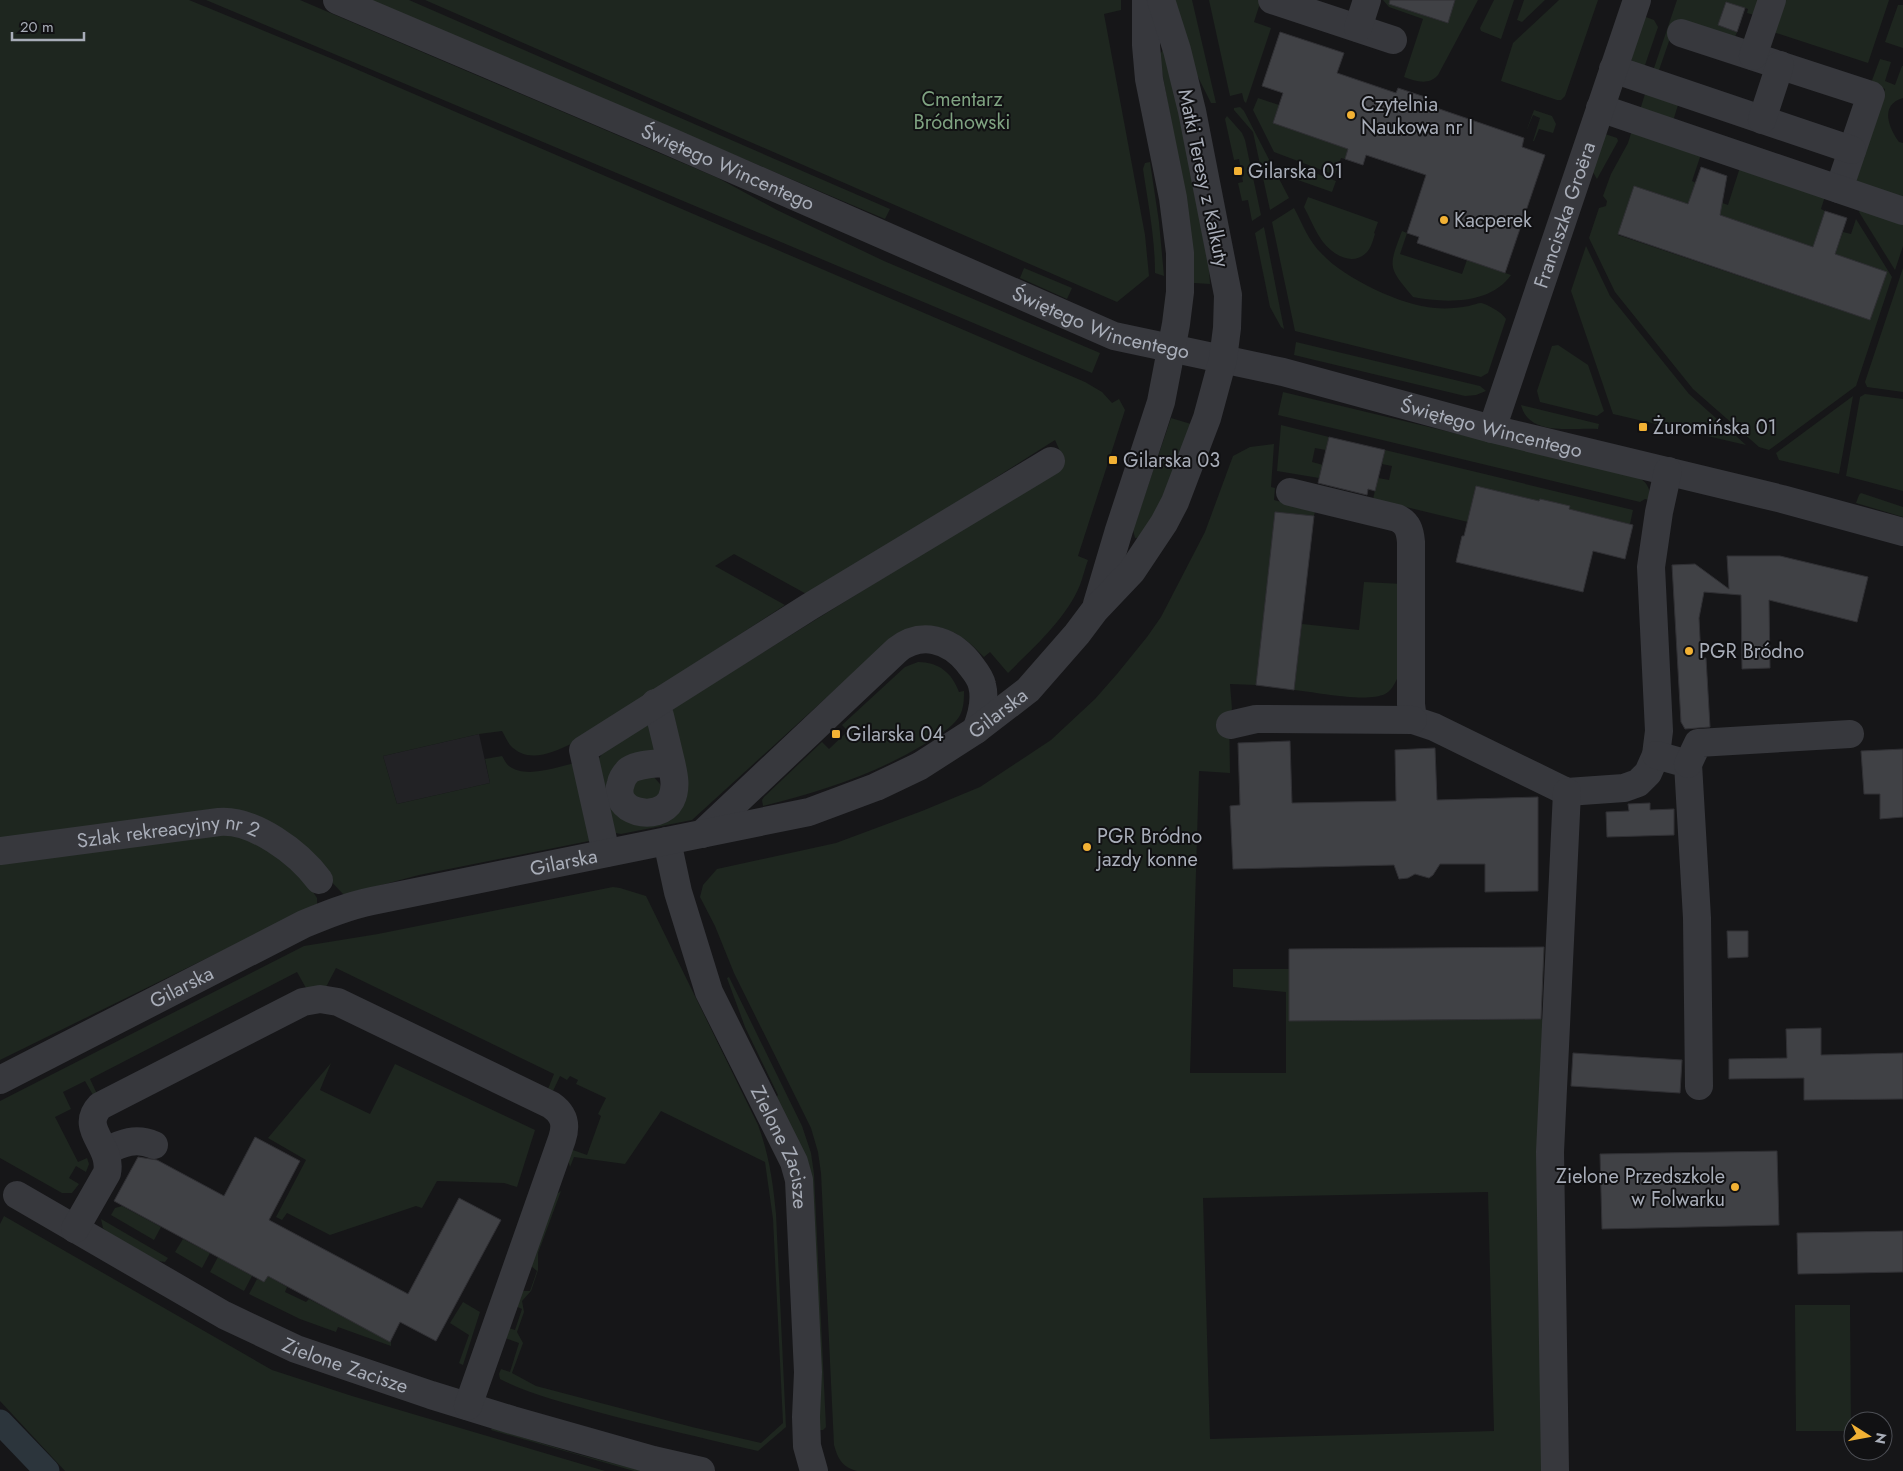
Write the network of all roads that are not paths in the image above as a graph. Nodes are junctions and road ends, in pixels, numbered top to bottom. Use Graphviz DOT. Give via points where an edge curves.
graph roads {
  1 [pos="337,0"];
  2 [pos="1146,0"];
  3 [pos="1161,0"];
  4 [pos="1272,0"];
  5 [pos="1367,0"];
  6 [pos="1636,0"];
  7 [pos="1772,0"];
  8 [pos="1358,28"];
  9 [pos="1681,33"];
  10 [pos="1393,40"];
  11 [pos="1753,56"];
  12 [pos="1780,65"];
  13 [pos="1613,69"];
  14 [pos="1600,108"];
  15 [pos="1762,120"];
  16 [pos="1852,150"];
  17 [pos="1839,189"];
  18 [pos="1903,211"];
  19 [pos="1171,348"];
  20 [pos="1223,359"];
  21 [pos="1492,429"];
  22 [pos="1051,461"];
  23 [pos="1668,471"];
  24 [pos="1290,492"];
  25 [pos="1903,532"];
  26 [pos="1095,610"];
  27 [pos="655,703"];
  28 [pos="1413,720"];
  29 [pos="1230,725"];
  30 [pos="976,730"];
  31 [pos="1850,734"];
  32 [pos="1656,755"];
  33 [pos="671,762"];
  34 [pos="1688,764"];
  35 [pos="1568,792"];
  36 [pos="702,834"];
  37 [pos="667,841"];
  38 [pos="0,851"];
  39 [pos="606,853"];
  40 [pos="319,880"];
  41 [pos="0,1080"];
  42 [pos="1699,1086"];
  43 [pos="154,1145"];
  44 [pos="106,1152"];
  45 [pos="17,1195"];
  46 [pos="75,1229"];
  47 [pos="468,1406"];
  48 [pos="700,1471"];
  49 [pos="814,1471"];
  50 [pos="1554,1471"];
  1 -- 19 [label="street, Świętego Wincentego" via="664,139 1102,332"];
  2 -- 19 [label="street, Matki Teresy z Kalkuty" via="1150,79 1180,253 1180,292"];
  3 -- 20 [label="street, Matki Teresy z Kalkuty" via="1192,111 1228,295"];
  4 -- 8 [label="street"];
  5 -- 8 [label="street"];
  6 -- 13 [label="street, Franciszka Groëra"];
  7 -- 11 [label="street"];
  8 -- 10 [label="street"];
  9 -- 11 [label="street"];
  11 -- 12 [label="street"];
  12 -- 15 [label="street"];
  12 -- 16 [label="street" via="1871,95"];
  13 -- 14 [label="street, Franciszka Groëra"];
  13 -- 15 [label="street"];
  14 -- 17 [label="street"];
  14 -- 21 [label="street, Franciszka Groëra"];
  15 -- 16 [label="street"];
  16 -- 17 [label="street"];
  17 -- 18 [label="street"];
  19 -- 20 [label="street, Świętego Wincentego"];
  19 -- 26 [label="street, Gilarska" via="1161,402"];
  20 -- 21 [label="street, Świętego Wincentego" via="1300,376"];
  20 -- 26 [label="street, Gilarska" via="1207,418 1175,502 1132,571"];
  21 -- 23 [label="street, Świętego Wincentego"];
  22 -- 27 [label="street"];
  23 -- 25 [label="street, Świętego Wincentego"];
  23 -- 32 [label="street" via="1651,567 1659,731"];
  24 -- 28 [label="street" via="1397,518 1406,523 1411,542"];
  26 -- 30 [label="street, Gilarska" via="1028,690"];
  27 -- 33 [label="street"];
  27 -- 39 [label="street" via="583,750"];
  28 -- 29 [label="street" via="1256,719"];
  28 -- 35 [label="street"];
  30 -- 36 [label="street, Gilarska" via="920,766 842,801 809,812"];
  30 -- 36 [label="street" via="984,696 982,682 976,672 962,656 942,642 930,639 912,641 897,650"];
  31 -- 34 [label="street" via="1698,744"];
  32 -- 34 [label="street"];
  32 -- 35 [label="street" via="1648,773 1638,783 1624,788"];
  34 -- 42 [label="street" via="1696,918"];
  35 -- 50 [label="street" via="1550,1152"];
  36 -- 37 [label="street, Gilarska"];
  37 -- 39 [label="street, Gilarska"];
  37 -- 49 [label="street, Zielone Zacisze" via="678,892 709,992 790,1154 799,1180 808,1372 807,1436"];
  38 -- 40 [label="street, Szlak rekreacyjny nr 2" via="231,821 285,847"];
  39 -- 41 [label="street, Gilarska" via="353,905 304,924"];
  43 -- 44 [label="street" via="132,1141"];
  44 -- 46 [label="street" via="106,1177"];
  44 -- 47 [label="street" via="92,1127 100,1106 315,999 338,1002 556,1108 564,1122 562,1139"];
  45 -- 46 [label="street, Zielone Zacisze"];
  46 -- 47 [label="street, Zielone Zacisze" via="262,1334 331,1362"];
  47 -- 48 [label="street, Zielone Zacisze" via="597,1445"];
}
